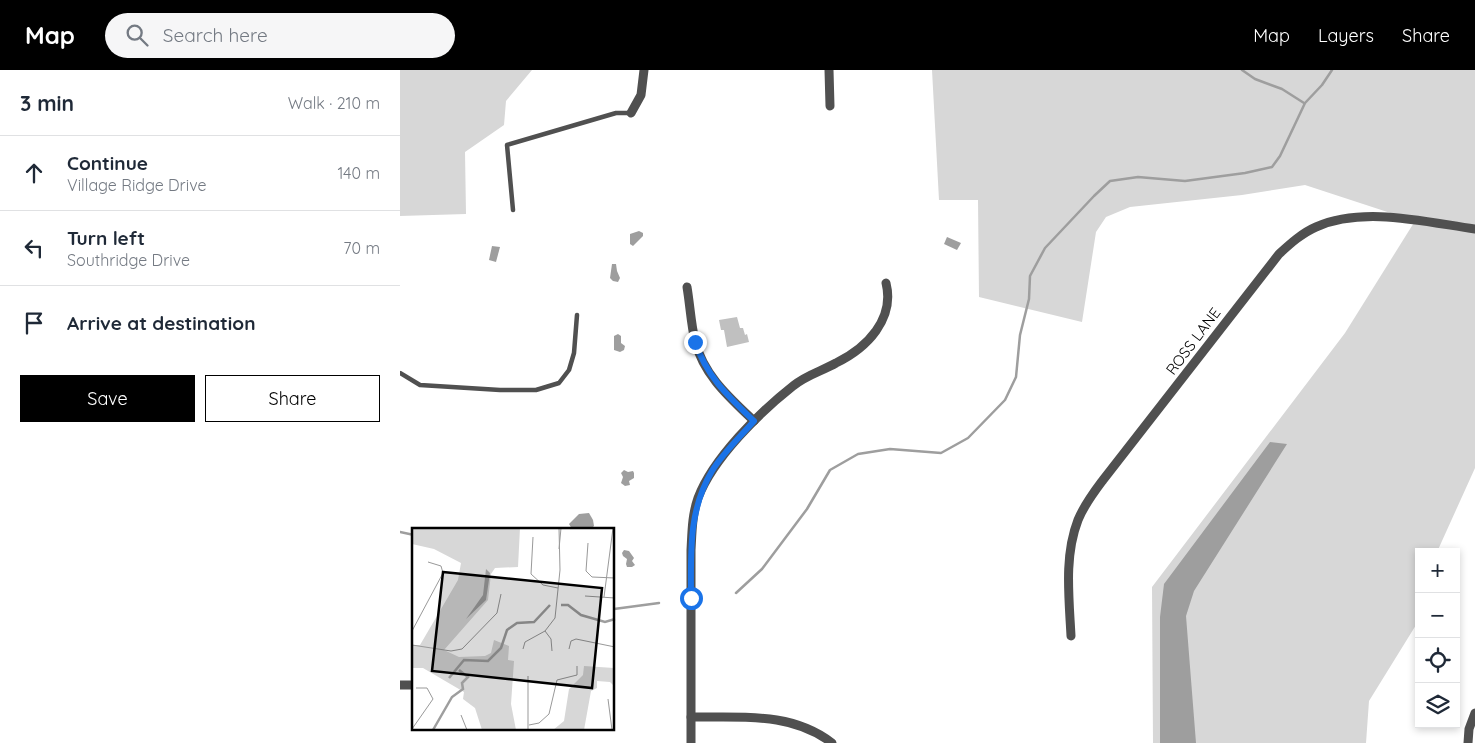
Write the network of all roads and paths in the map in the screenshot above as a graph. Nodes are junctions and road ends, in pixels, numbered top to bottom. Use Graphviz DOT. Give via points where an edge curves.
graph roads {
  1 [pos="644,70"];
  2 [pos="829,70"];
  3 [pos="830,106"];
  4 [pos="631,113"];
  5 [pos="513,210"];
  6 [pos="1475,229"];
  7 [pos="886,283"];
  8 [pos="687,287"];
  9 [pos="577,315"];
  10 [pos="400,373"];
  11 [pos="754,421"];
  12 [pos="1071,636"];
  13 [pos="1475,713"];
  14 [pos="691,717"];
  15 [pos="691,743"];
  16 [pos="832,743"];
  17 [pos="1468,743"];
  1 -- 4 [label="street" via="641,95"];
  2 -- 3 [label="street"];
  4 -- 5 [label="lane" via="616,113 507,145"];
  6 -- 12 [label="street, ROSS LANE" via="1382,217 1342,219 1310,230 1278,254 1102,480 1084,508 1078,520 1070,559"];
  7 -- 11 [label="street" via="887,310 878,329 864,344 854,353 795,384"];
  8 -- 11 [label="street" via="695,342 705,367 721,389"];
  9 -- 10 [label="lane" via="574,353 569,370 558,383 536,390 420,385"];
  11 -- 14 [label="street" via="711,473 695,510 690,550"];
  13 -- 17 [label="street"];
  14 -- 15 [label="street"];
  14 -- 16 [label="street" via="786,720"];
}
